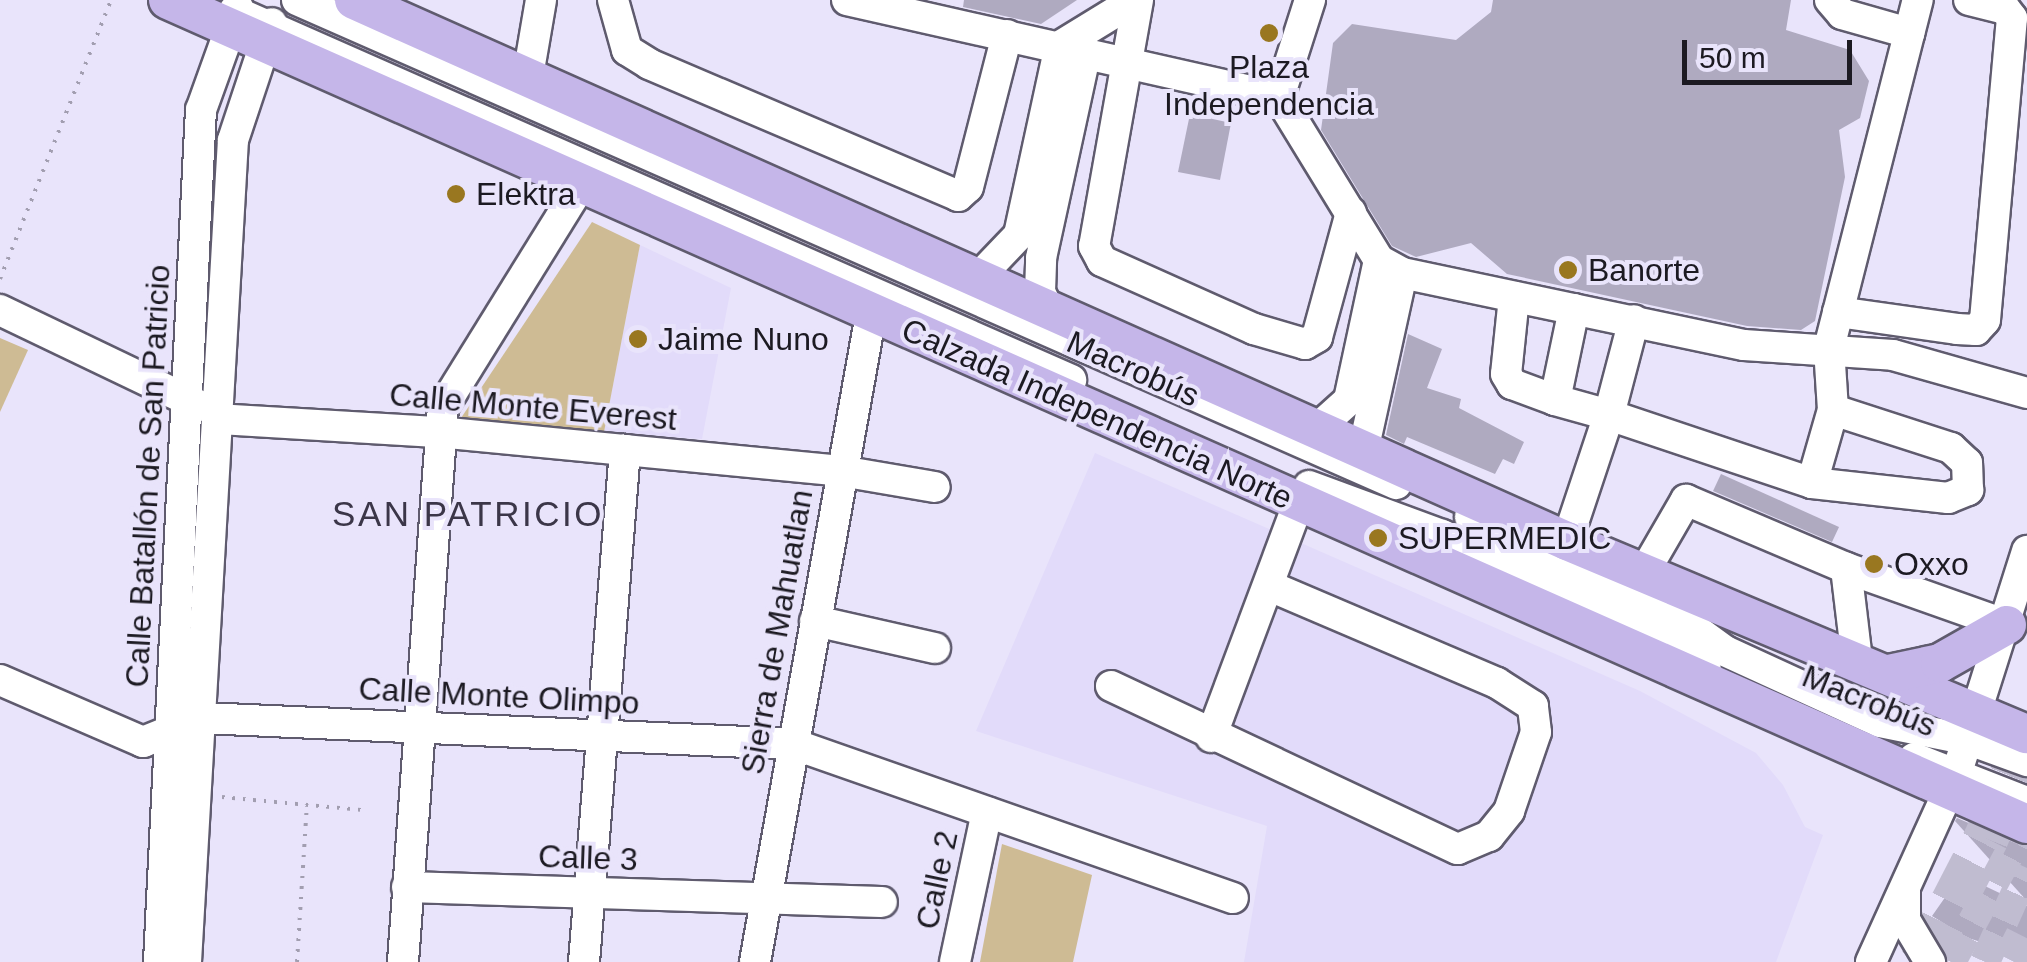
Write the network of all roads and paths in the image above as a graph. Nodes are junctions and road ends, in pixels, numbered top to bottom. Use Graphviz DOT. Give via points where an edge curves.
graph roads {
  1 [pos="111,0"];
  2 [pos="168,0"];
  3 [pos="540,0"];
  4 [pos="613,0"];
  5 [pos="848,0"];
  6 [pos="1137,0"];
  7 [pos="1310,0"];
  8 [pos="1830,0"];
  9 [pos="1918,0"];
  10 [pos="1969,0"];
  11 [pos="368,3"];
  12 [pos="229,10"];
  13 [pos="1877,12"];
  14 [pos="278,16"];
  15 [pos="1909,33"];
  16 [pos="1006,35"];
  17 [pos="1073,49"];
  18 [pos="1125,60"];
  19 [pos="528,76"];
  20 [pos="1280,96"];
  21 [pos="581,184"];
  22 [pos="1351,214"];
  23 [pos="1390,266"];
  24 [pos="978,278"];
  25 [pos="0,279"];
  26 [pos="1514,297"];
  27 [pos="1574,308"];
  28 [pos="0,310"];
  29 [pos="1050,310"];
  30 [pos="1838,312"];
  31 [pos="872,314"];
  32 [pos="1634,320"];
  33 [pos="1829,348"];
  34 [pos="1868,358"];
  35 [pos="2027,392"];
  36 [pos="188,396"];
  37 [pos="1555,400"];
  38 [pos="1832,410"];
  39 [pos="2027,412"];
  40 [pos="1608,414"];
  41 [pos="218,420"];
  42 [pos="1318,428"];
  43 [pos="438,432"];
  44 [pos="625,450"];
  45 [pos="1363,451"];
  46 [pos="841,471"];
  47 [pos="1812,483"];
  48 [pos="935,487"];
  49 [pos="1298,504"];
  50 [pos="1567,541"];
  51 [pos="2027,550"];
  52 [pos="1846,568"];
  53 [pos="1646,569"];
  54 [pos="1272,586"];
  55 [pos="2016,603"];
  56 [pos="815,621"];
  57 [pos="935,648"];
  58 [pos="1872,667"];
  59 [pos="0,680"];
  60 [pos="1111,686"];
  61 [pos="202,718"];
  62 [pos="1973,726"];
  63 [pos="416,728"];
  64 [pos="2027,734"];
  65 [pos="170,735"];
  66 [pos="603,736"];
  67 [pos="1211,738"];
  68 [pos="793,744"];
  69 [pos="2027,761"];
  70 [pos="1953,780"];
  71 [pos="197,794"];
  72 [pos="2027,802"];
  73 [pos="307,804"];
  74 [pos="364,810"];
  75 [pos="987,812"];
  76 [pos="2027,824"];
  77 [pos="1906,882"];
  78 [pos="407,887"];
  79 [pos="590,893"];
  80 [pos="768,898"];
  81 [pos="1233,898"];
  82 [pos="882,902"];
  83 [pos="158,962"];
  84 [pos="186,962"];
  85 [pos="297,962"];
  86 [pos="403,962"];
  87 [pos="584,962"];
  88 [pos="755,962"];
  89 [pos="955,962"];
  90 [pos="1871,962"];
  91 [pos="1930,962"];
  1 -- 25 [label="path"];
  2 -- 12 [label="main road, Calzada Independencia Norte"];
  3 -- 19 [label="street"];
  4 -- 16 [label="street" via="627,50 649,64 958,196 968,187"];
  5 -- 16 [label="street"];
  6 -- 17 [label="street"];
  6 -- 18 [label="street"];
  7 -- 20 [label="street"];
  8 -- 13 [label="street" via="1842,14"];
  9 -- 15 [label="street"];
  10 -- 30 [label="street" via="2005,9 2012,18 1985,320 1976,330 1957,329"];
  11 -- 19 [label="main road"];
  12 -- 14 [label="main road, Calzada Independencia Norte"];
  12 -- 36 [label="street, Calle Batallón de San Patricio" via="201,110"];
  13 -- 15 [label="street"];
  14 -- 21 [label="main road, Calzada Independencia Norte"];
  14 -- 41 [label="street, Calle Batallón de San Patricio" via="233,140"];
  14 -- 62 [label="street, Macrobús" via="1450,507 1670,610 1724,651 1880,722"];
  14 -- 70 [label="street, Macrobús" via="1339,500 1442,535"];
  15 -- 30 [label="street"];
  16 -- 17 [label="street"];
  17 -- 18 [label="street"];
  17 -- 24 [label="street" via="1019,235"];
  17 -- 29 [label="street" via="1041,258 1040,292"];
  18 -- 20 [label="street"];
  18 -- 22 [label="street" via="1094,246 1102,261 1254,329 1305,344 1317,336"];
  19 -- 24 [label="main road"];
  20 -- 22 [label="street"];
  21 -- 31 [label="main road, Calzada Independencia Norte"];
  21 -- 43 [label="street" via="450,390"];
  22 -- 23 [label="street"];
  23 -- 26 [label="street"];
  23 -- 42 [label="street" via="1349,400"];
  23 -- 45 [label="street"];
  24 -- 29 [label="main road"];
  26 -- 27 [label="street"];
  26 -- 37 [label="street" via="1506,374 1512,384"];
  27 -- 32 [label="street"];
  27 -- 37 [label="street"];
  28 -- 36 [label="street"];
  29 -- 42 [label="main road"];
  30 -- 33 [label="street"];
  31 -- 46 [label="street, Sierra de Mahuatlan"];
  31 -- 49 [label="main road, Calzada Independencia Norte"];
  32 -- 33 [label="street" via="1744,346"];
  32 -- 40 [label="street"];
  33 -- 34 [label="street"];
  33 -- 38 [label="street"];
  34 -- 35 [label="street" via="1893,355"];
  34 -- 39 [label="street" via="1888,375"];
  36 -- 41 [label="street"];
  36 -- 65 [label="street, Calle Batallón de San Patricio"];
  37 -- 40 [label="street"];
  38 -- 47 [label="street"];
  38 -- 47 [label="street" via="1952,448 1966,463 1968,490 1948,498"];
  40 -- 47 [label="street"];
  40 -- 50 [label="street"];
  41 -- 43 [label="street, Calle Monte Everest"];
  41 -- 61 [label="street, Calle Batallón de San Patricio"];
  42 -- 45 [label="main road"];
  43 -- 44 [label="street, Calle Monte Everest"];
  43 -- 63 [label="street"];
  44 -- 46 [label="street, Calle Monte Everest"];
  44 -- 66 [label="street"];
  45 -- 50 [label="main road"];
  46 -- 48 [label="street, Calle Monte Everest"];
  46 -- 56 [label="street, Sierra de Mahuatlan"];
  49 -- 54 [label="street"];
  49 -- 70 [label="main road, Calzada Independencia Norte"];
  50 -- 53 [label="main road"];
  51 -- 55 [label="street"];
  52 -- 53 [label="street" via="1686,500"];
  52 -- 55 [label="street"];
  52 -- 58 [label="street"];
  53 -- 58 [label="main road"];
  54 -- 67 [label="street"];
  54 -- 67 [label="street" via="1497,683 1533,706 1536,732 1509,811 1489,836 1458,849"];
  55 -- 58 [label="main road" via="1940,663"];
  55 -- 62 [label="street"];
  56 -- 57 [label="street"];
  56 -- 68 [label="street, Sierra de Mahuatlan"];
  58 -- 62 [label="main road"];
  59 -- 65 [label="street" via="130,738"];
  60 -- 67 [label="street"];
  61 -- 63 [label="street, Calle Monte Olimpo"];
  61 -- 65 [label="street"];
  61 -- 71 [label="street, Calle Batallón de San Patricio"];
  62 -- 64 [label="main road"];
  62 -- 69 [label="street, Macrobús"];
  62 -- 70 [label="street"];
  63 -- 66 [label="street, Calle Monte Olimpo"];
  63 -- 78 [label="street"];
  65 -- 83 [label="street, Calle Batallón de San Patricio"];
  66 -- 68 [label="street, Calle Monte Olimpo"];
  66 -- 79 [label="street"];
  68 -- 75 [label="street, Calle Monte Olimpo"];
  68 -- 80 [label="street, Sierra de Mahuatlan"];
  70 -- 72 [label="street, Macrobús"];
  70 -- 76 [label="main road, Calzada Independencia Norte"];
  70 -- 77 [label="street"];
  71 -- 73 [label="path"];
  71 -- 84 [label="street, Calle Batallón de San Patricio"];
  73 -- 74 [label="path"];
  73 -- 85 [label="path"];
  75 -- 81 [label="street, Calle Monte Olimpo" via="1105,853 1131,876 1160,872"];
  75 -- 89 [label="street, Calle 2"];
  77 -- 90 [label="street"];
  77 -- 91 [label="street" via="1906,920"];
  78 -- 79 [label="street, Calle 3"];
  78 -- 86 [label="street"];
  79 -- 80 [label="street, Calle 3"];
  79 -- 87 [label="street"];
  80 -- 82 [label="street, Calle 3"];
  80 -- 88 [label="street, Sierra de Mahuatlan"];
}
